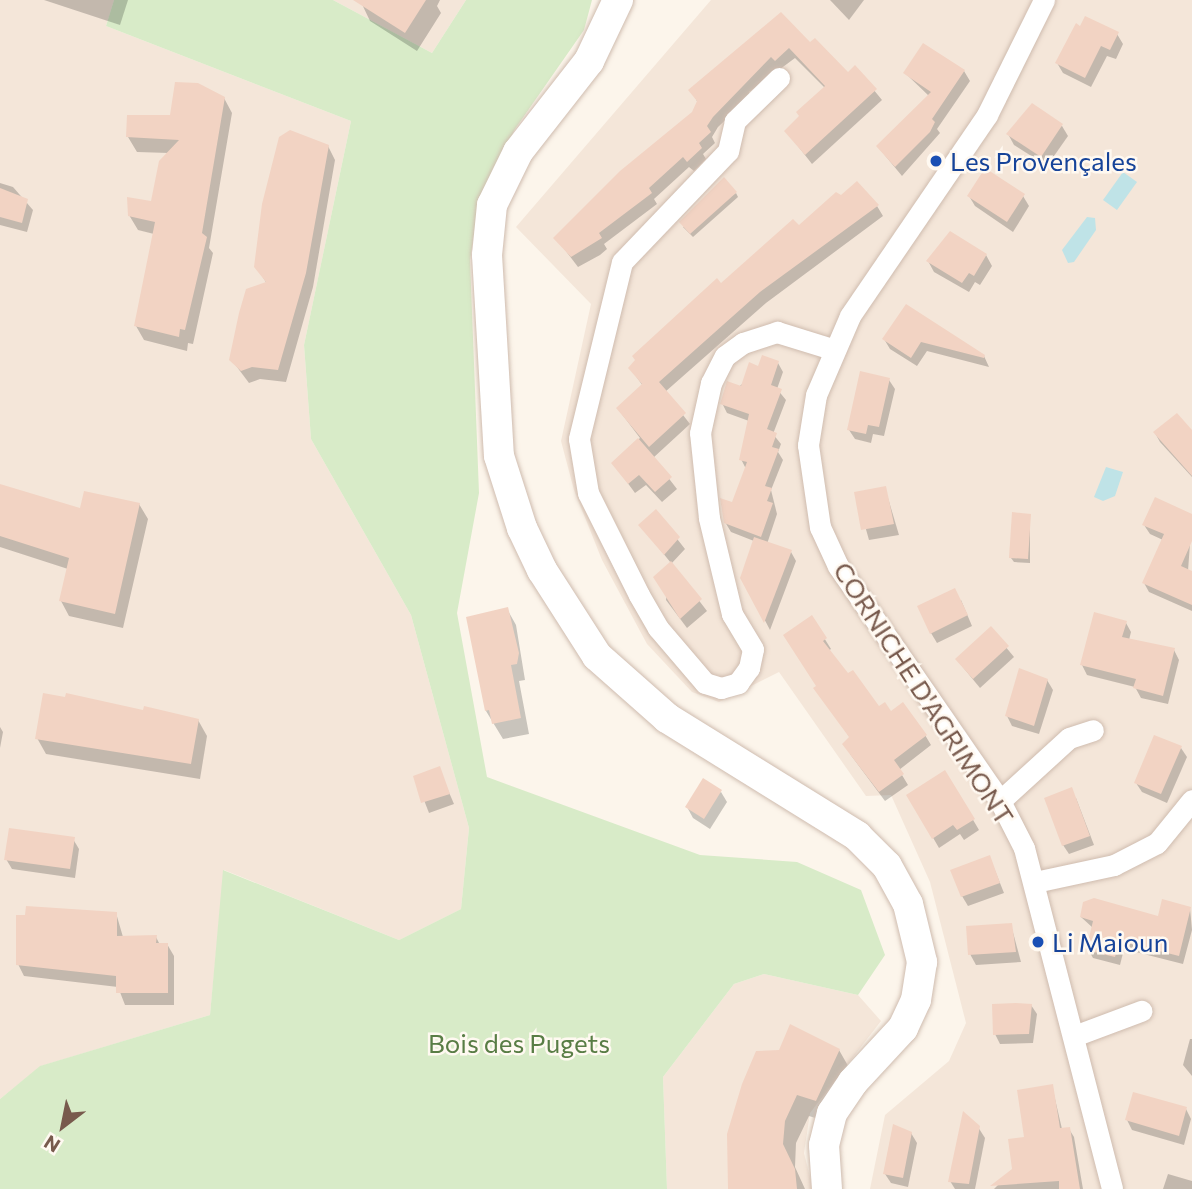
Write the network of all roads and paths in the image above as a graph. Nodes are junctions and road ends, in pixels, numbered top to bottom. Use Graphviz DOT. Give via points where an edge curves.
graph roads {
  1 [pos="618,0"];
  2 [pos="1044,0"];
  3 [pos="779,78"];
  4 [pos="832,349"];
  5 [pos="1093,730"];
  6 [pos="1192,800"];
  7 [pos="1000,801"];
  8 [pos="1035,881"];
  9 [pos="1141,1011"];
  10 [pos="1074,1036"];
  11 [pos="827,1189"];
  12 [pos="1112,1189"];
  1 -- 11 [label="main road" via="589,61 518,152 492,205 487,255 499,456 542,570 597,656 667,718 857,836 887,866 908,904 922,962 916,1000 903,1028 853,1082 832,1113 824,1145"];
  2 -- 4 [label="street, CORNICHE D'AGRIMONT" via="987,115 877,272"];
  3 -- 4 [label="street" via="735,121 728,151 622,261 579,439 588,493 639,595 658,628 705,683 721,688 738,683 749,668 753,649 732,614 709,518 700,433 711,383 725,356 743,343 777,332"];
  4 -- 7 [label="street, CORNICHE D'AGRIMONT" via="816,395 808,445 820,527 863,607"];
  5 -- 7 [label="street" via="1069,738"];
  6 -- 8 [label="street" via="1157,842 1125,859"];
  7 -- 8 [label="street, CORNICHE D'AGRIMONT"];
  8 -- 10 [label="street, CORNICHE D'AGRIMONT"];
  9 -- 10 [label="street"];
  10 -- 12 [label="street, CORNICHE D'AGRIMONT"];
}
